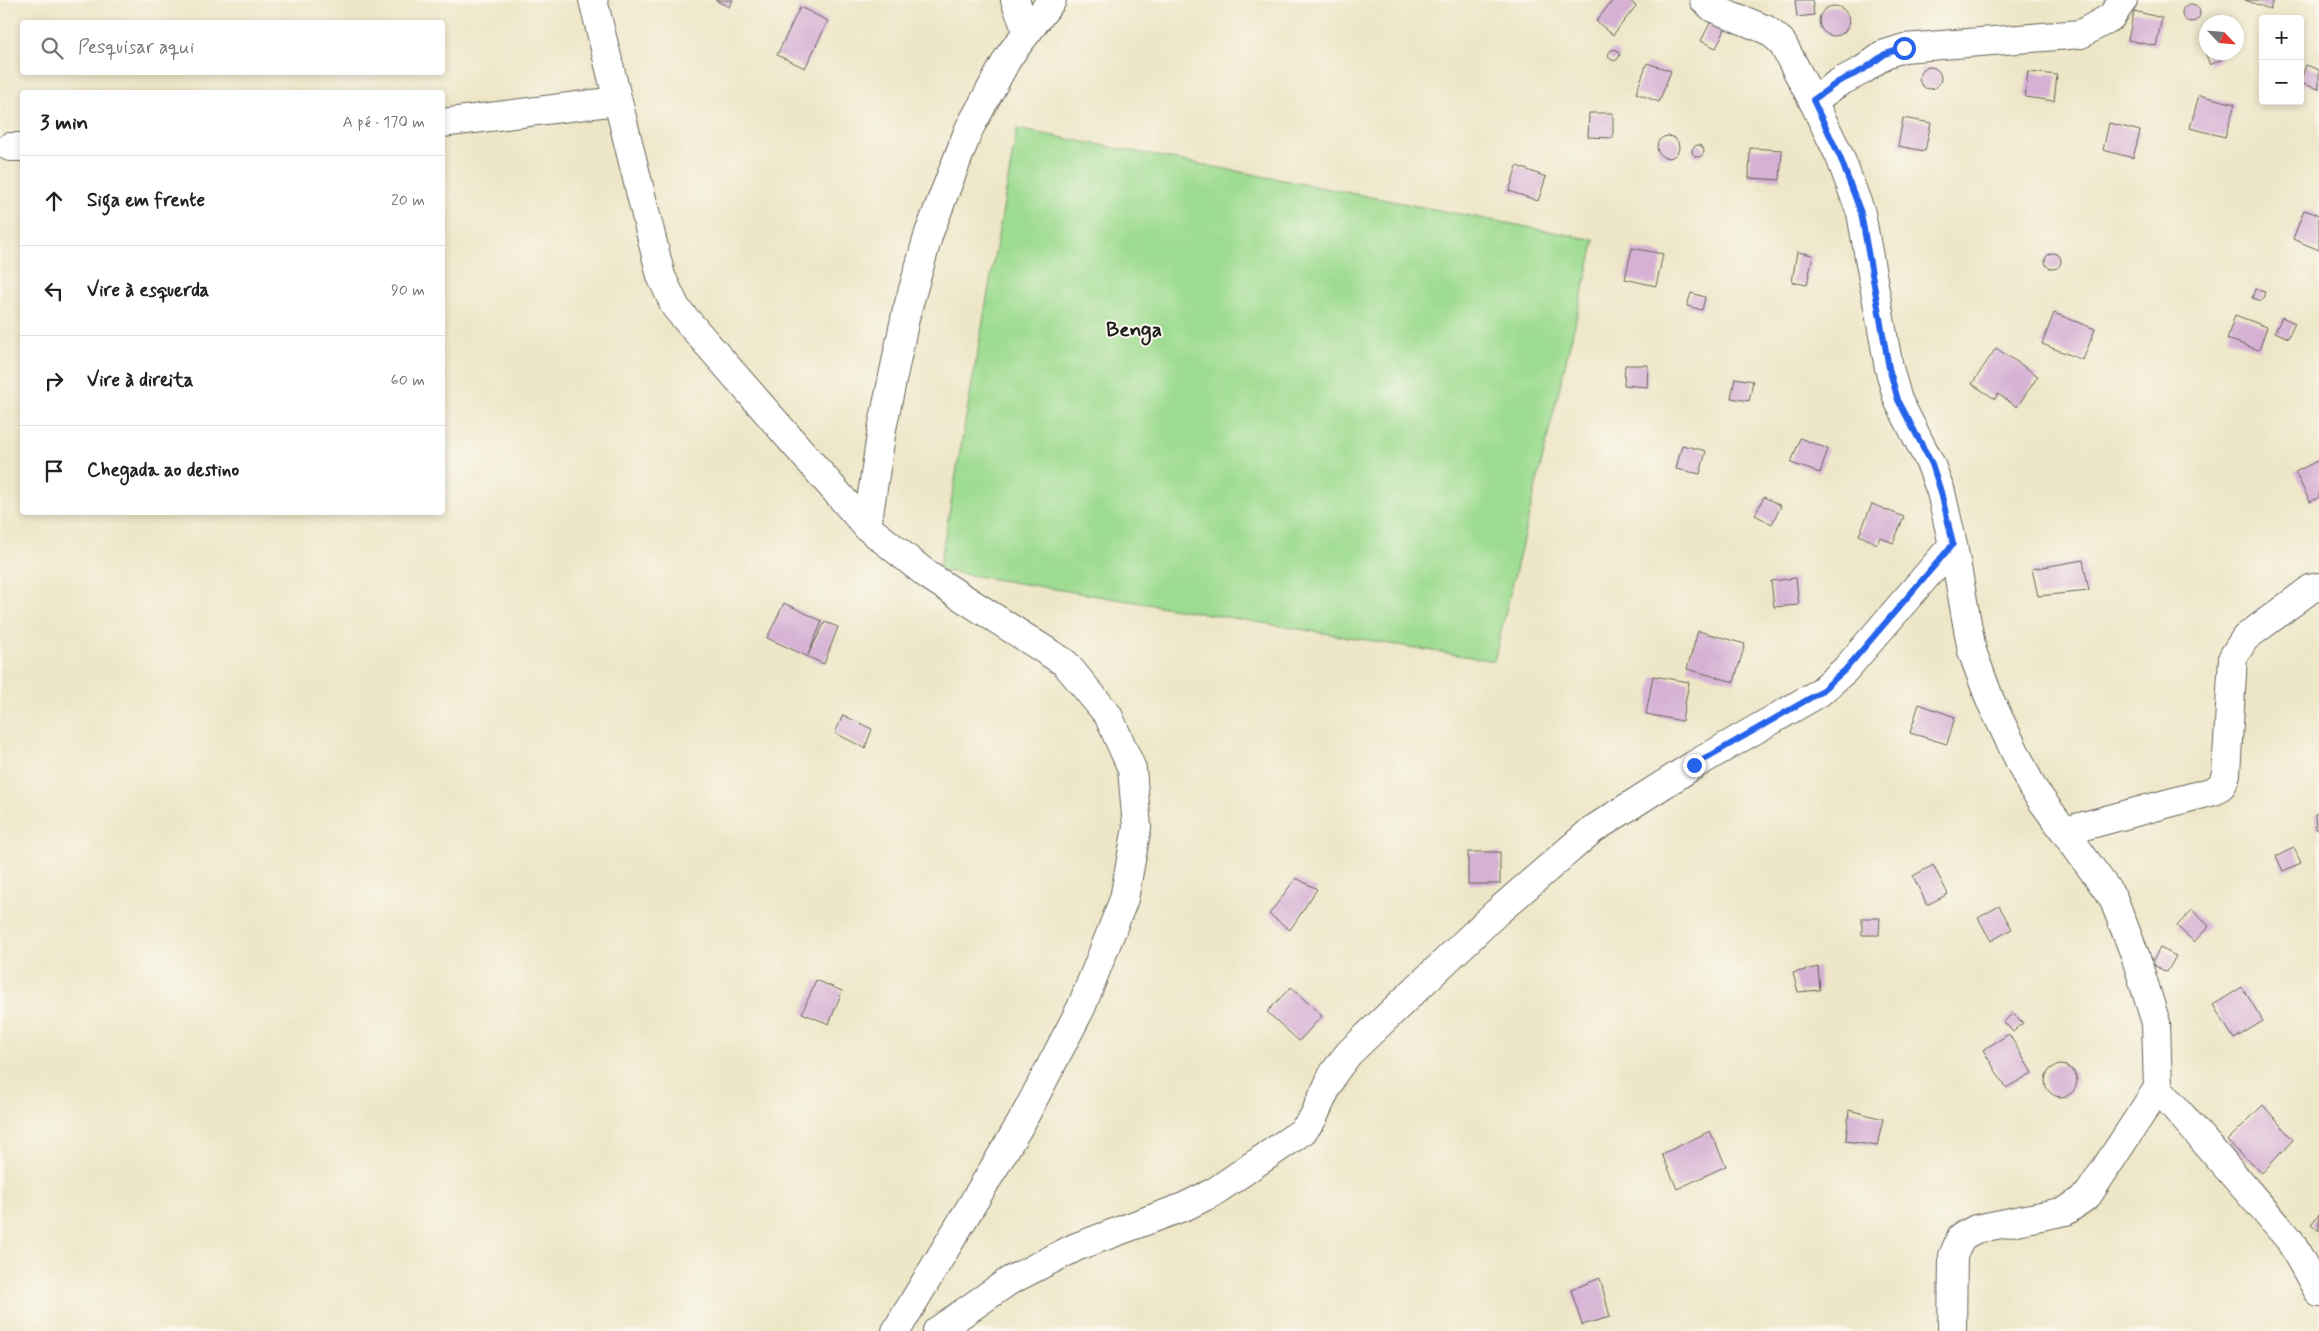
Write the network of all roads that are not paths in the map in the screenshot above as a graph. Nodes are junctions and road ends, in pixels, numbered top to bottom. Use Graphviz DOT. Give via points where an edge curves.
graph roads {
  1 [pos="593,0"];
  2 [pos="1015,0"];
  3 [pos="1052,0"];
  4 [pos="1704,0"];
  5 [pos="2123,0"];
  6 [pos="1027,32"];
  7 [pos="1813,100"];
  8 [pos="617,101"];
  9 [pos="445,124"];
  10 [pos="867,527"];
  11 [pos="1953,544"];
  12 [pos="2319,587"];
  13 [pos="2065,831"];
  14 [pos="2158,1088"];
  15 [pos="2319,1293"];
  16 [pos="896,1331"];
  17 [pos="937,1331"];
  18 [pos="1952,1331"];
  1 -- 8 [label="street"];
  2 -- 6 [label="street"];
  3 -- 6 [label="street"];
  4 -- 7 [label="street" via="1713,8 1767,30 1781,40"];
  5 -- 7 [label="street" via="2111,16 2081,34 1904,48 1885,54"];
  6 -- 10 [label="street" via="1009,56 969,129 929,233 906,314 882,429"];
  7 -- 11 [label="street" via="1840,157 1861,213 1889,368 1898,400 1932,464"];
  8 -- 9 [label="street"];
  8 -- 10 [label="street" via="661,276 676,308"];
  10 -- 16 [label="street" via="928,576 1065,663 1108,715 1132,769 1137,827 1124,899 1081,1008 1021,1124"];
  11 -- 13 [label="street" via="1972,651 1990,700 2032,787"];
  11 -- 17 [label="street" via="1845,670 1819,693 1694,765 1592,830 1496,913 1349,1054 1333,1074 1313,1118 1303,1131 1214,1192 1186,1206 1076,1247 1009,1281"];
  12 -- 13 [label="street" via="2312,588 2245,638 2233,657 2226,774 2222,785 2214,791"];
  13 -- 14 [label="street" via="2113,898 2135,955 2156,1023"];
  14 -- 15 [label="street" via="2289,1239"];
  14 -- 18 [label="street" via="2088,1196 2066,1211 1976,1230 1960,1237 1953,1256"];
}
